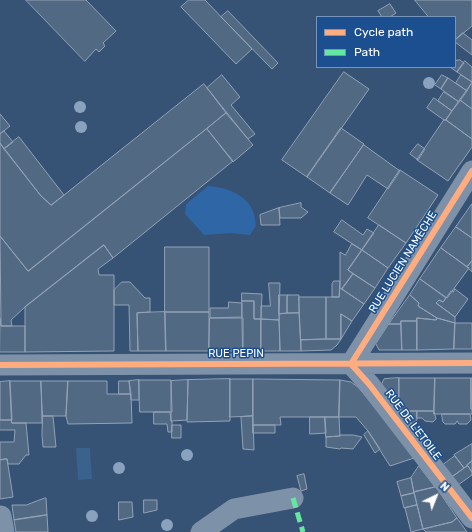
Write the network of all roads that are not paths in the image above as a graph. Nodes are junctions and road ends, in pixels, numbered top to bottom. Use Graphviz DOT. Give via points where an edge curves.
graph roads {
  1 [pos="472,171"];
  2 [pos="472,363"];
  3 [pos="351,364"];
  4 [pos="0,365"];
  5 [pos="293,498"];
  6 [pos="0,517"];
  7 [pos="472,518"];
  8 [pos="4,532"];
  9 [pos="201,532"];
  1 -- 3 [label="street, RUE LUCIEN NAMÊCHE"];
  2 -- 3 [label="street, RUE PEPIN"];
  3 -- 4 [label="street, RUE PEPIN"];
  3 -- 7 [label="street, RUE DE L'ETOILE"];
  5 -- 9 [label="street" via="234,509"];
  6 -- 8 [label="street"];
}
